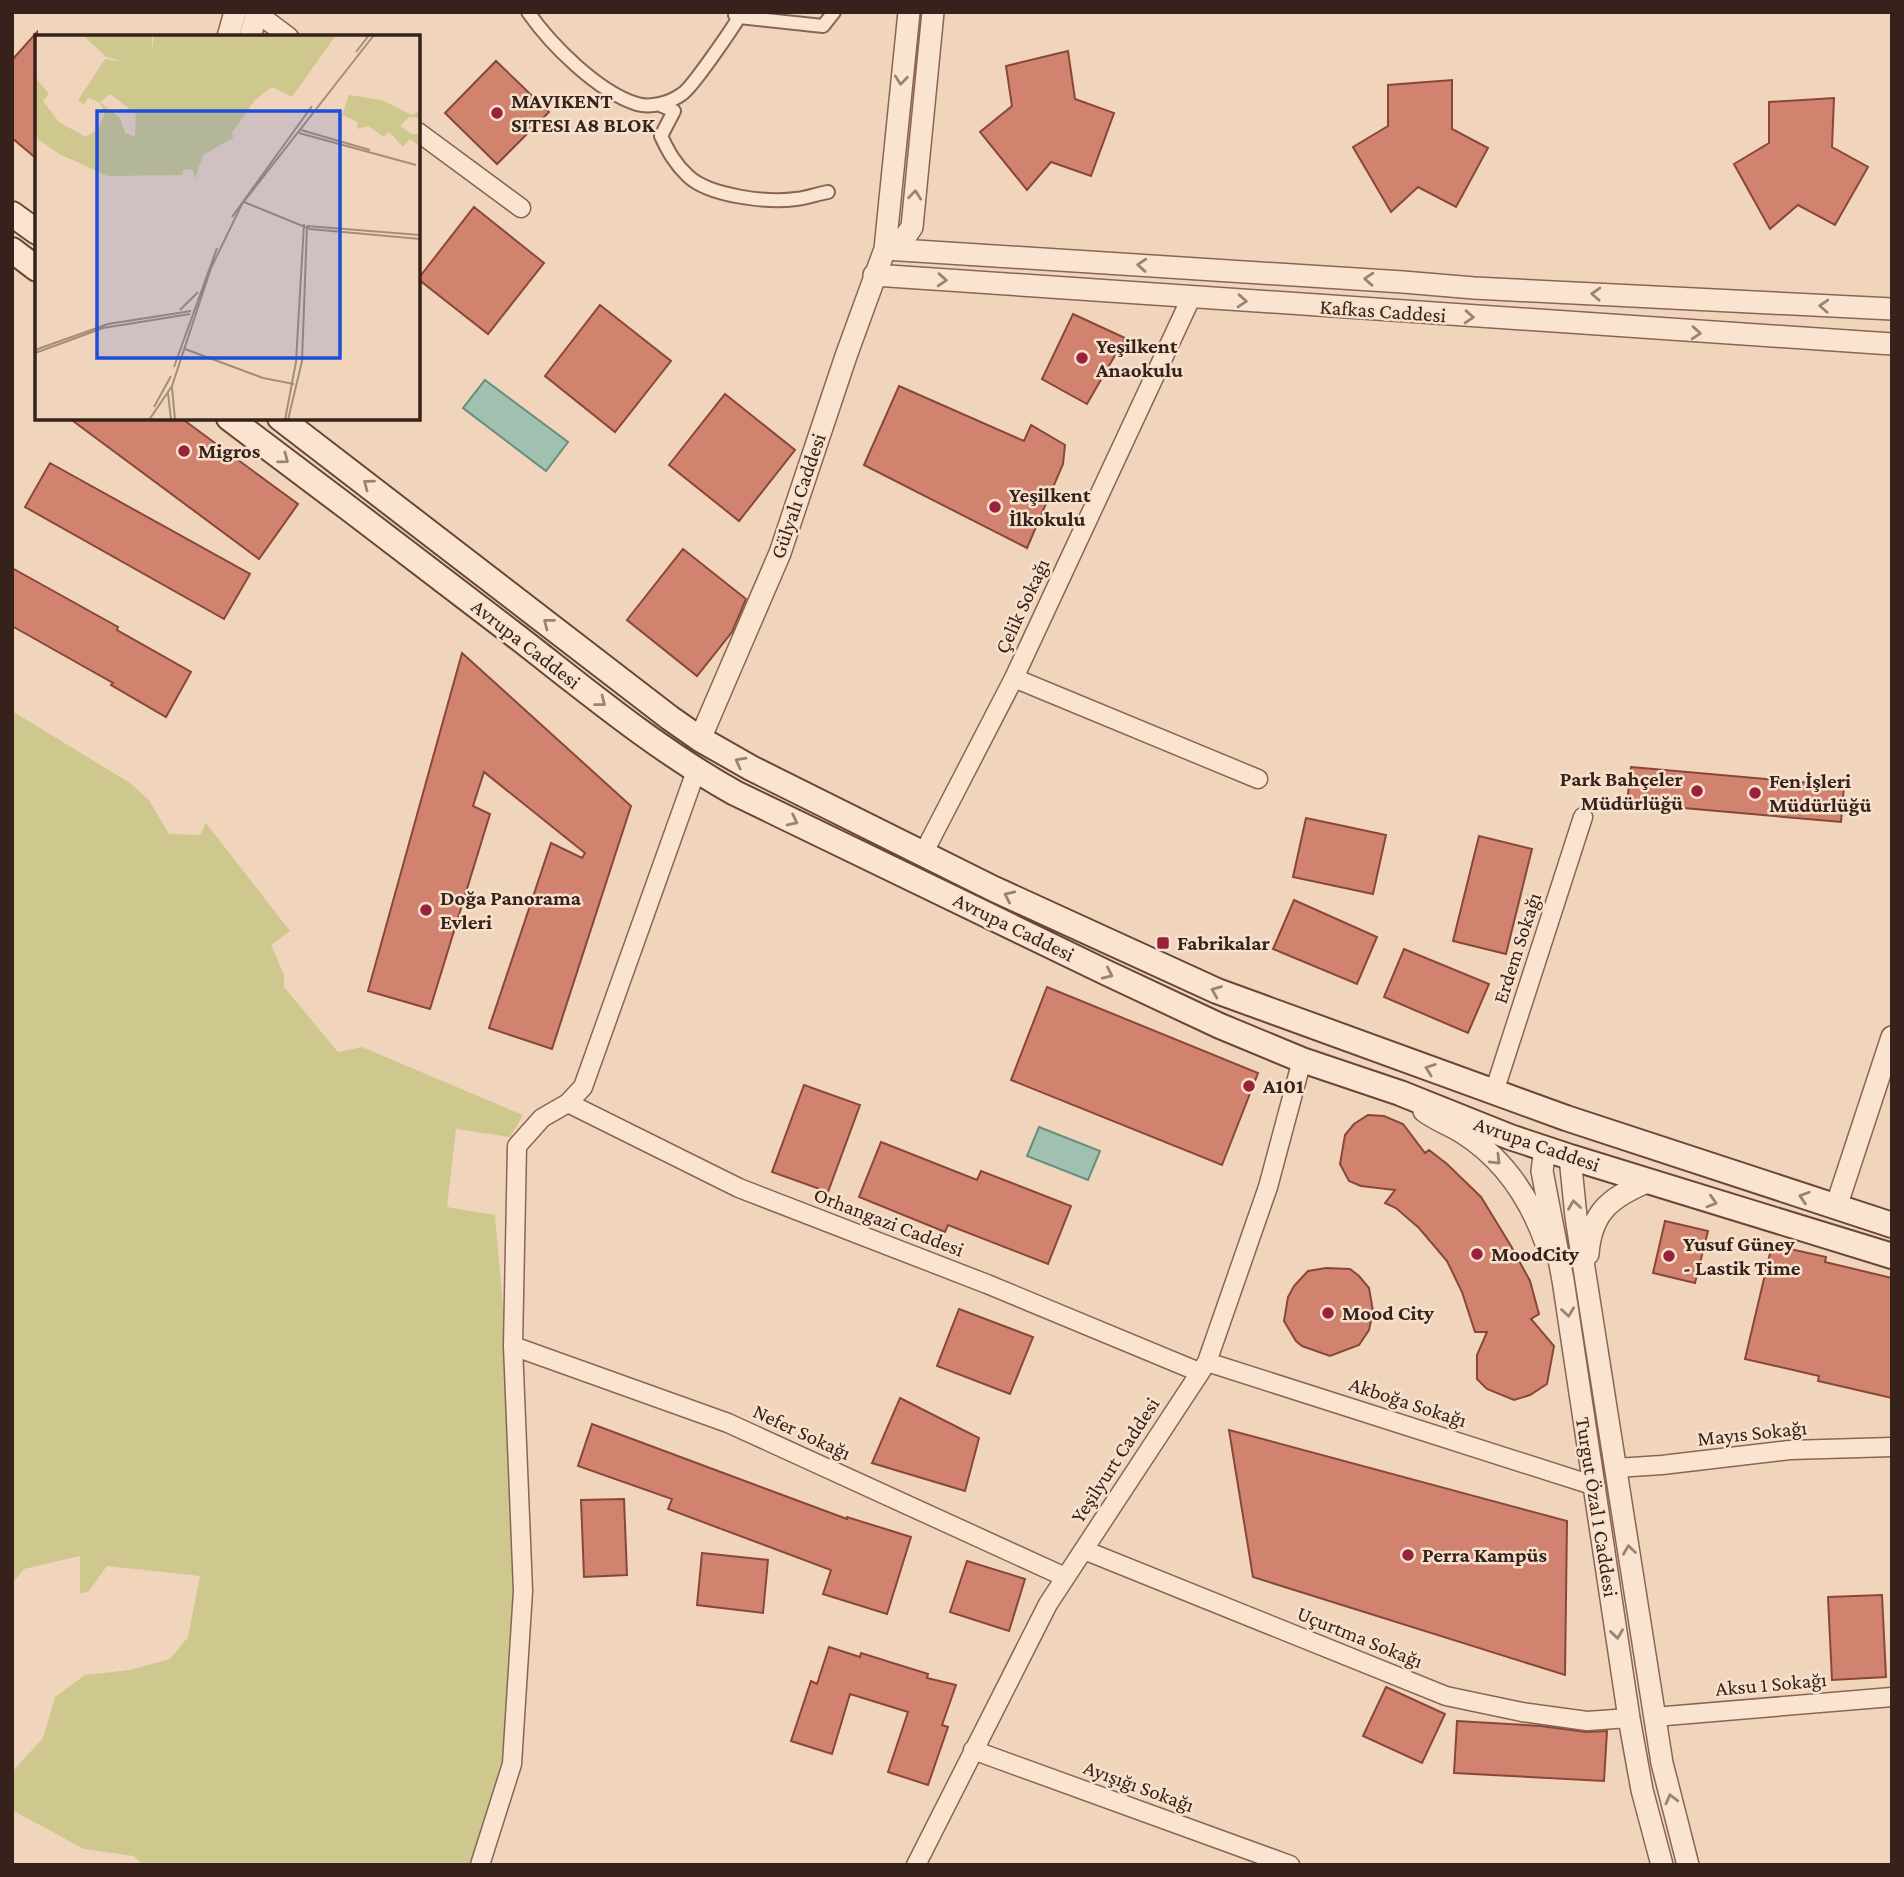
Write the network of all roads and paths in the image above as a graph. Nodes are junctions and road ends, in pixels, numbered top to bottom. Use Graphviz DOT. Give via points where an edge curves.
graph roads {
  1 [pos="235,12"];
  2 [pos="257,12"];
  3 [pos="528,12"];
  4 [pos="834,12"];
  5 [pos="909,12"];
  6 [pos="933,12"];
  7 [pos="738,14"];
  8 [pos="229,35"];
  9 [pos="251,35"];
  10 [pos="286,35"];
  11 [pos="660,105"];
  12 [pos="420,133"];
  13 [pos="828,192"];
  14 [pos="521,208"];
  15 [pos="12,214"];
  16 [pos="35,231"];
  17 [pos="885,249"];
  18 [pos="12,250"];
  19 [pos="35,268"];
  20 [pos="874,275"];
  21 [pos="1191,298"];
  22 [pos="1891,310"];
  23 [pos="1892,344"];
  24 [pos="232,420"];
  25 [pos="283,420"];
  26 [pos="1014,678"];
  27 [pos="700,739"];
  28 [pos="696,771"];
  29 [pos="1258,779"];
  30 [pos="1583,817"];
  31 [pos="923,854"];
  32 [pos="1892,1037"];
  33 [pos="1302,1060"];
  34 [pos="1400,1093"];
  35 [pos="1494,1093"];
  36 [pos="568,1103"];
  37 [pos="1566,1118"];
  38 [pos="1545,1149"];
  39 [pos="1570,1157"];
  40 [pos="1647,1182"];
  41 [pos="1836,1207"];
  42 [pos="1892,1226"];
  43 [pos="1892,1256"];
  44 [pos="1586,1277"];
  45 [pos="1563,1280"];
  46 [pos="513,1346"];
  47 [pos="1203,1367"];
  48 [pos="1892,1447"];
  49 [pos="1616,1468"];
  50 [pos="1595,1486"];
  51 [pos="1084,1550"];
  52 [pos="1065,1577"];
  53 [pos="1892,1697"];
  54 [pos="1654,1717"];
  55 [pos="1629,1718"];
  56 [pos="972,1750"];
  57 [pos="480,1865"];
  58 [pos="916,1865"];
  59 [pos="1290,1865"];
  60 [pos="1662,1865"];
  61 [pos="1688,1865"];
  1 -- 8 [label="street"];
  2 -- 9 [label="street"];
  2 -- 10 [label="street"];
  3 -- 11 [label="street" via="544,35 598,84 638,105"];
  4 -- 7 [label="street" via="823,26"];
  5 -- 17 [label="street, Gülyalı Caddesi, one-way"];
  17 -- 6 [label="street, Gülyalı Caddesi, one-way" via="904,240 912,227"];
  7 -- 11 [label="street" via="684,93"];
  11 -- 13 [label="street" via="674,111 661,136 671,157 689,177 715,192 794,200"];
  12 -- 14 [label="street"];
  15 -- 16 [label="main road"];
  17 -- 20 [label="street, Gülyalı Caddesi"];
  22 -- 17 [label="street, Kafkas Caddesi, one-way"];
  18 -- 19 [label="main road"];
  20 -- 21 [label="street, Kafkas Caddesi, one-way"];
  20 -- 27 [label="street, Gülyalı Caddesi" via="780,553"];
  21 -- 23 [label="street, Kafkas Caddesi, one-way"];
  21 -- 26 [label="street, Çelik Sokağı"];
  24 -- 28 [label="main road, Avrupa Caddesi, one-way"];
  27 -- 25 [label="main road, Avrupa Caddesi, one-way"];
  26 -- 29 [label="street"];
  26 -- 31 [label="street, Çelik Sokağı"];
  31 -- 27 [label="main road, Avrupa Caddesi, one-way"];
  28 -- 33 [label="main road, Avrupa Caddesi, one-way" via="1107,973"];
  28 -- 36 [label="street" via="593,1062 583,1087"];
  30 -- 35 [label="street, Erdem Sokağı"];
  35 -- 31 [label="main road, Avrupa Caddesi, one-way" via="1217,991"];
  32 -- 41 [label="street"];
  33 -- 34 [label="main road, Avrupa Caddesi"];
  33 -- 47 [label="street, Yeşilyurt Caddesi" via="1268,1187"];
  34 -- 38 [label="main road, Avrupa Caddesi"];
  34 -- 45 [label="street, one-way" via="1478,1143 1504,1168 1524,1195"];
  35 -- 37 [label="main road, Avrupa Caddesi"];
  36 -- 46 [label="street" via="542,1118 517,1146"];
  36 -- 47 [label="street, Orhangazi Caddesi" via="739,1188"];
  37 -- 38 [label="main road"];
  37 -- 39 [label="main road"];
  41 -- 37 [label="main road, Avrupa Caddesi, one-way"];
  38 -- 39 [label="main road, Avrupa Caddesi"];
  38 -- 45 [label="street, Turgut Özal 1 Caddesi" via="1542,1171"];
  39 -- 40 [label="main road, Avrupa Caddesi"];
  44 -- 39 [label="street, Turgut Özal 1 Caddesi, one-way"];
  40 -- 43 [label="main road, Avrupa Caddesi, one-way"];
  40 -- 44 [label="street" via="1605,1206 1589,1237"];
  41 -- 42 [label="main road, Avrupa Caddesi"];
  44 -- 49 [label="street, Turgut Özal 1 Caddesi"];
  45 -- 50 [label="street, Turgut Özal 1 Caddesi, one-way"];
  46 -- 52 [label="street, Nefer Sokağı" via="728,1423"];
  46 -- 57 [label="street" via="523,1591 518,1671 512,1764"];
  47 -- 50 [label="street, Akboğa Sokağı"];
  47 -- 51 [label="street, Yeşilyurt Caddesi"];
  48 -- 49 [label="street, Mayıs Sokağı" via="1790,1450"];
  54 -- 49 [label="street, Turgut Özal 1 Caddesi, one-way"];
  50 -- 55 [label="street, Turgut Özal 1 Caddesi, one-way"];
  51 -- 52 [label="street, Yeşilyurt Caddesi"];
  51 -- 55 [label="street, Uçurtma Sokağı" via="1446,1696 1587,1721"];
  52 -- 56 [label="street, Yeşilyurt Caddesi"];
  53 -- 54 [label="street, Aksu 1 Sokağı"];
  61 -- 54 [label="street, Turgut Özal 1 Caddesi, one-way"];
  55 -- 60 [label="street, Turgut Özal 1 Caddesi"];
  56 -- 58 [label="street, Yeşilyurt Caddesi"];
  56 -- 59 [label="street, Ayışığı Sokağı"];
}
